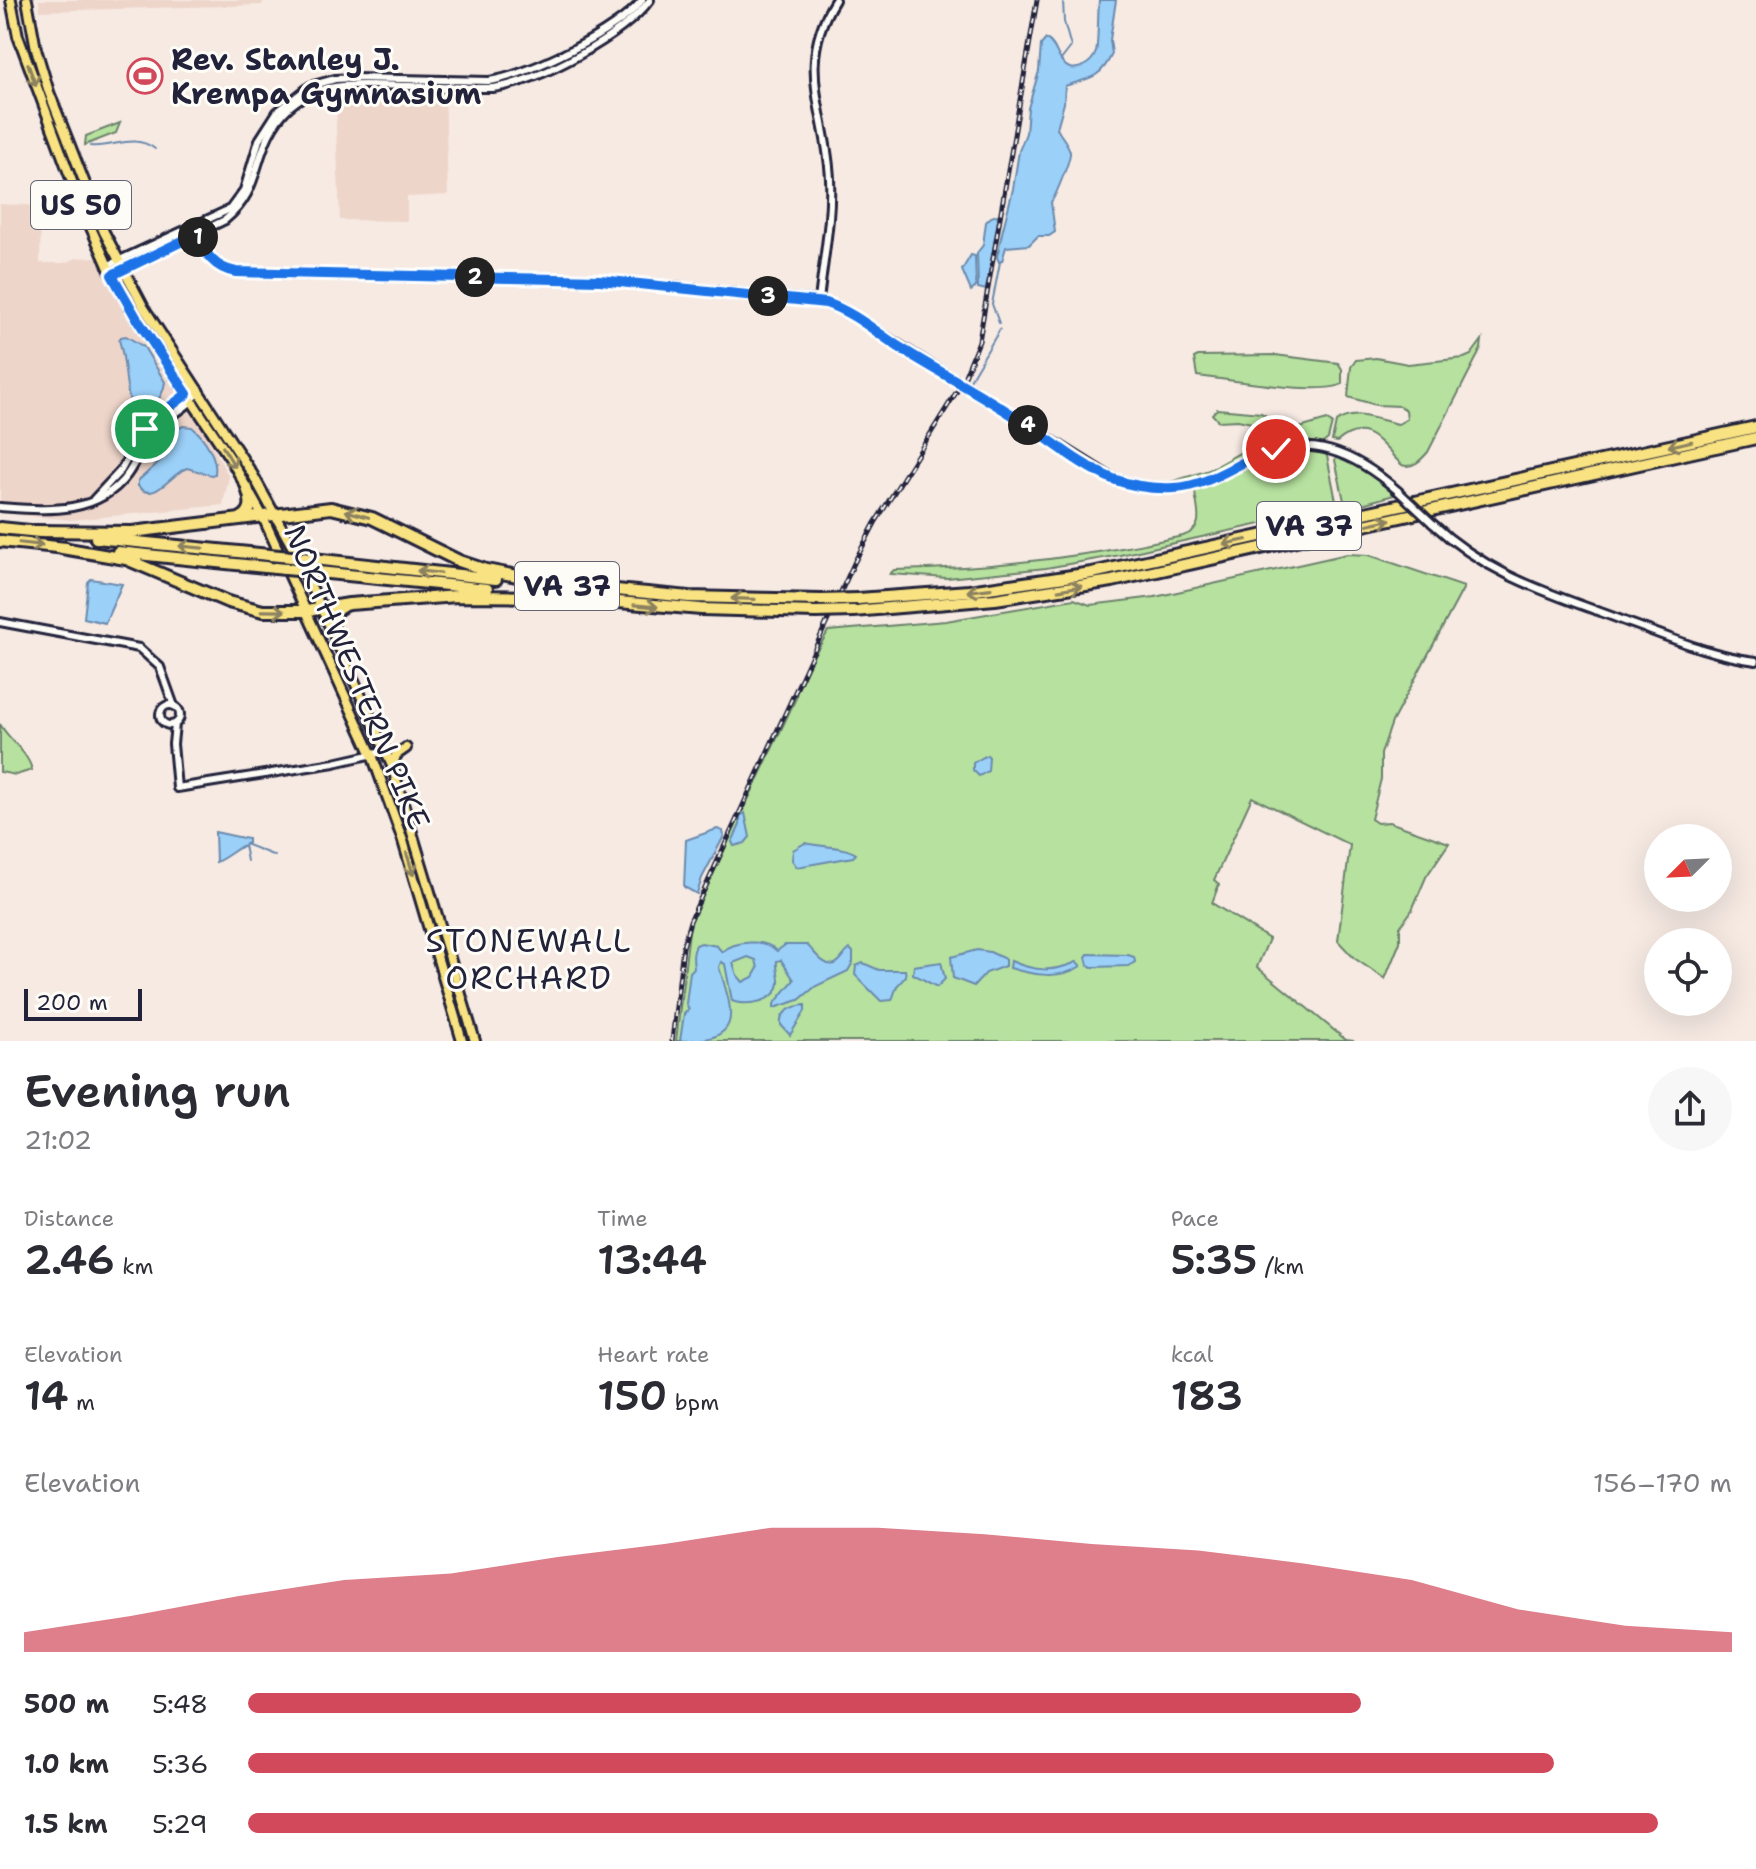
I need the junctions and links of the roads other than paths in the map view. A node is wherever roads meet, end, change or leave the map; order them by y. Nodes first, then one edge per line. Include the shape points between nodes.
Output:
1 (11, 0) edge
2 (27, 0) edge
3 (642, 0) edge
4 (650, 0) edge
5 (835, 0) edge
6 (76, 191) junction
7 (91, 202) junction
8 (80, 203) junction
9 (99, 220) junction
10 (195, 230) junction
11 (120, 265) junction
12 (107, 266) junction
13 (112, 275) junction
14 (819, 301) junction
15 (199, 390) junction
16 (190, 398) junction
17 (1756, 427) edge
18 (1756, 438) edge
19 (247, 488) junction
20 (0, 507) edge
21 (275, 513) junction
22 (262, 515) junction
23 (238, 519) junction
24 (0, 528) edge
25 (34, 531) junction
26 (0, 541) edge
27 (62, 548) junction
28 (298, 558) junction
29 (569, 586) junction
30 (565, 597) junction
31 (349, 604) junction
32 (321, 607) junction
33 (307, 611) junction
34 (0, 622) edge
35 (339, 645) junction
36 (1756, 661) edge
37 (166, 686) junction
38 (174, 706) junction
39 (164, 707) junction
40 (175, 724) junction
41 (166, 725) junction
42 (173, 744) junction
43 (406, 748) dead end
44 (387, 751) junction
45 (372, 755) junction
46 (393, 769) junction
47 (418, 893) junction
48 (432, 901) junction
49 (462, 1041) edge
50 (475, 1041) edge

1 -> 6 main road, US 50 via 18,36
2 - 7 main road, US 50 via 43,73
3 - 10 main road via 625,20 508,78 335,79 310,86 286,102 265,128 238,199
4 - 10 main road via 623,28 513,85 337,85 309,93 272,129 242,204 225,220
5 - 14 main road via 815,59 830,183
6 - 7 main road
6 - 8 main road, US 50
7 - 9 main road, US 50
8 - 9 main road
8 - 12 main road, US 50
9 - 11 main road, US 50
10 - 11 main road
10 - 14 main road via 213,262 236,272 600,280
11 - 12 main road
11 - 13 main road
11 - 15 main road, US 50
12 - 13 main road, US 50
13 - 16 main road, US 50
14 - 36 main road, bridge via 842,309 1116,480 1178,487 1209,480 1269,451 1333,450 1357,459 1474,557 1512,579 1711,653
15 - 16 main road
15 - 21 main road, US 50
16 -> 19 main road, US 50
16 - 20 main road via 145,429 121,470 94,499 59,510
17 -> 29 highway, VA 37, bridge via 1092,573 969,591 821,600 689,597
30 -> 18 highway, VA 37, bridge via 816,612 995,599 1112,581
19 - 22 main road, US 50
19 - 23 highway via 250,511
21 - 22 highway
21 - 28 main road, NORTHWESTERN PIKE / US 50
29 -> 21 highway via 472,566 356,513 331,508
22 - 23 highway
22 - 33 main road, NORTHWESTERN PIKE / US 50
23 - 25 highway via 132,532
24 - 25 highway, VA 37
28 -> 25 highway, VA 37, bridge
26 -> 27 highway, VA 37
27 - 30 highway, VA 37, bridge
27 -> 33 highway via 126,559 249,609
29 -> 28 highway, VA 37, bridge
28 - 32 main road, NORTHWESTERN PIKE / US 50
30 - 31 highway via 457,596
31 - 32 highway
31 - 35 highway via 332,615
32 - 33 highway
32 - 35 main road, NORTHWESTERN PIKE / US 50
33 - 45 main road, NORTHWESTERN PIKE / US 50
34 - 37 main road via 134,646 157,663
35 - 44 main road, NORTHWESTERN PIKE / US 50
37 - 38 main road
37 - 39 main road
38 - 39 main road
38 - 40 main road via 180,715
39 - 41 main road via 160,716
40 - 41 main road
40 - 42 main road
41 - 42 main road
42 - 45 main road via 177,788
43 - 46 main road via 396,755
44 - 45 main road
44 - 46 main road, NORTHWESTERN PIKE / US 50
45 -> 47 main road, NORTHWESTERN PIKE / US 50
46 - 48 main road, NORTHWESTERN PIKE / US 50
47 - 48 main road
47 - 49 main road, NORTHWESTERN PIKE / US 50
48 - 50 main road, NORTHWESTERN PIKE / US 50

